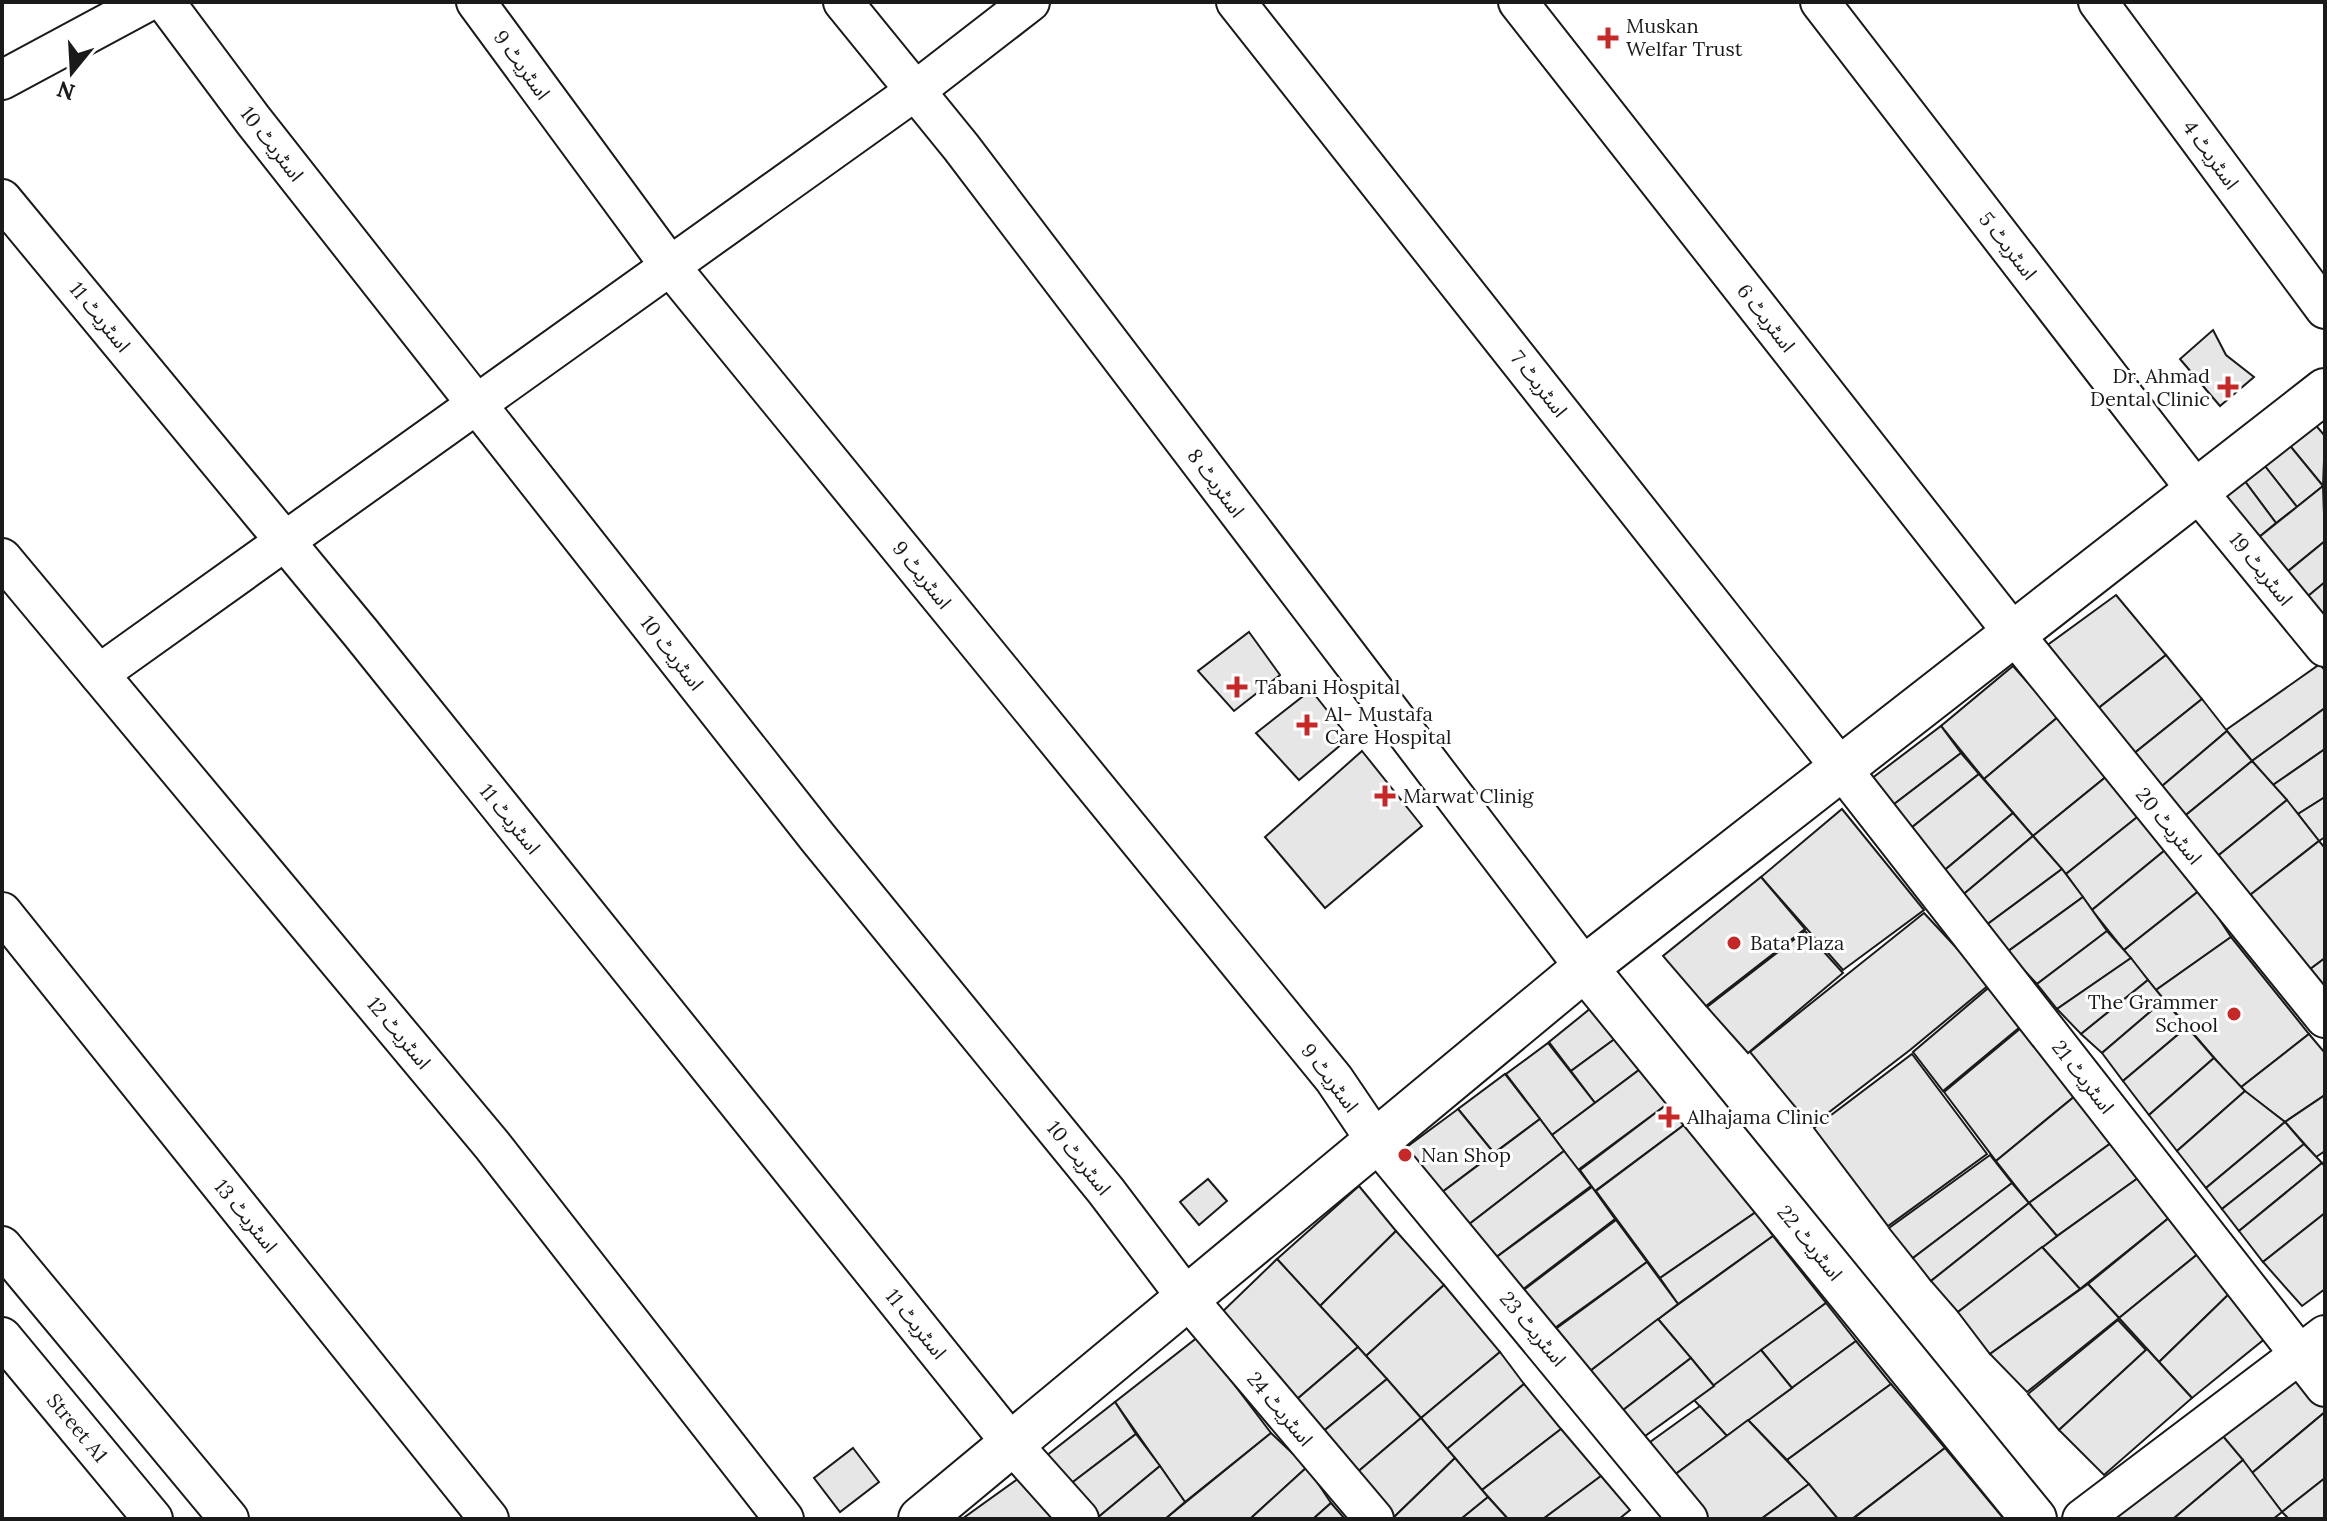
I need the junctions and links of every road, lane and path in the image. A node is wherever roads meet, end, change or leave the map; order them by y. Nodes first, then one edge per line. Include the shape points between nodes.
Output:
1 (147, 2) edge
2 (165, 2) edge
3 (476, 2) edge
4 (843, 2) edge
5 (1030, 2) edge
6 (1236, 2) edge
7 (1518, 2) edge
8 (1820, 2) edge
9 (2098, 2) edge
10 (99, 13) edge
11 (2, 80) edge
12 (915, 91) junction
13 (2, 199) edge
14 (670, 266) junction
15 (2325, 309) edge
16 (2325, 391) edge
17 (476, 404) junction
18 (2197, 491) junction
19 (284, 541) junction
20 (2, 558) edge
21 (2014, 634) junction
22 (2325, 647) edge
23 (99, 674) junction
24 (1841, 768) junction
25 (2, 912) edge
26 (1585, 968) junction
27 (2325, 1018) edge
28 (1376, 1141) junction
29 (2, 1246) edge
30 (1187, 1298) junction
31 (2, 1337) edge
32 (2313, 1345) edge
33 (2325, 1387) edge
34 (1012, 1444) junction
35 (153, 1519) edge
36 (229, 1519) edge
37 (489, 1519) edge
38 (784, 1519) edge
39 (921, 1519) edge
40 (1079, 1519) edge
41 (1374, 1519) edge
42 (1688, 1519) edge
43 (2034, 1519) edge
44 (2082, 1519) edge

1 - 10 street
2 - 17 street, اسٹریٹ 10
3 - 14 street, اسٹریٹ 9
4 - 12 street, اسٹریٹ 8
5 - 12 street
6 - 24 street, اسٹریٹ 7
7 - 21 street, اسٹریٹ 6
8 - 18 street, اسٹریٹ 5
9 - 15 street, اسٹریٹ 4
10 - 11 street
12 - 14 street
12 - 26 street, اسٹریٹ 8
13 - 19 street, اسٹریٹ 11
14 - 17 street
14 - 28 street, اسٹریٹ 9 via 1334,1079
16 - 18 street
17 - 19 street
17 - 30 street, اسٹریٹ 10
18 - 21 street
18 - 22 street, اسٹریٹ 19
19 - 23 street
19 - 34 street, اسٹریٹ 11
20 - 23 street, اسٹریٹ 12
21 - 24 street
21 - 27 street, اسٹریٹ 20
23 - 38 street, اسٹریٹ 12 via 492,1145
24 - 26 street
24 - 32 street, اسٹریٹ 21
25 - 37 street, اسٹریٹ 13
26 - 28 street
26 - 43 street, اسٹریٹ 22
28 - 30 street
28 - 42 street, اسٹریٹ 23
29 - 36 street
30 - 34 street
30 - 41 street, اسٹریٹ 24
31 - 35 street, Street A1
32 - 33 street, اسٹریٹ 21
32 - 44 street
34 - 39 street
34 - 40 street, اسٹریٹ 11

